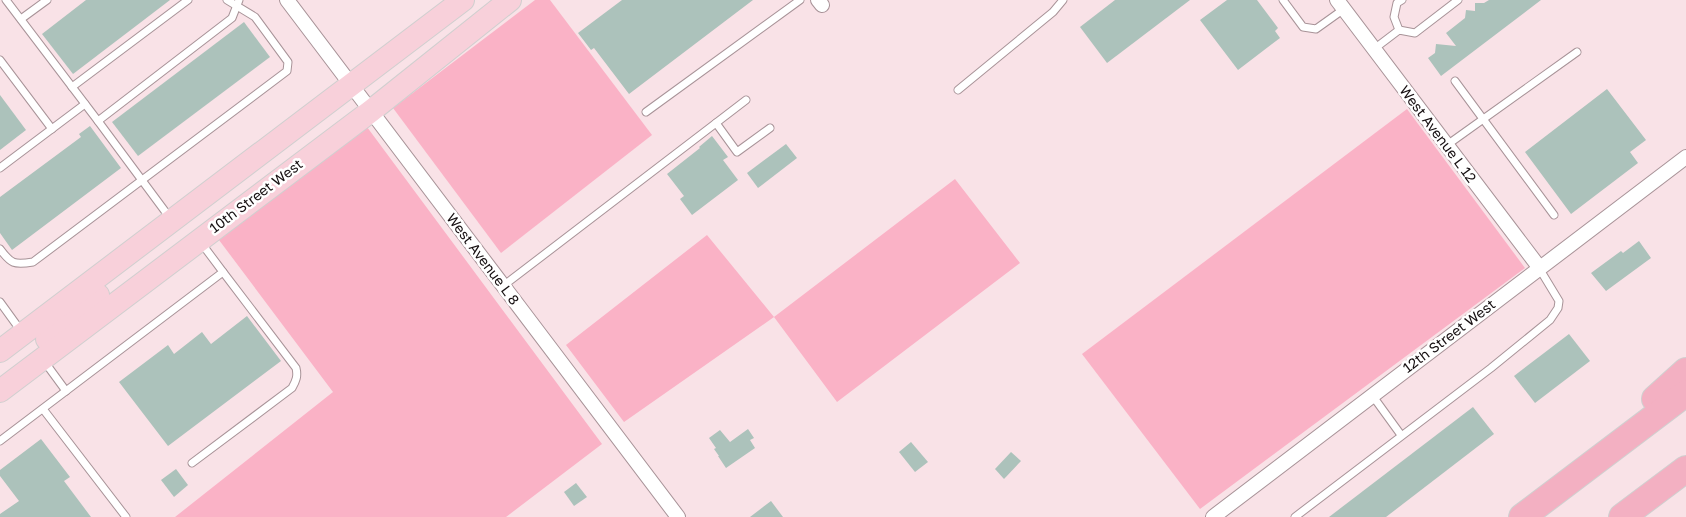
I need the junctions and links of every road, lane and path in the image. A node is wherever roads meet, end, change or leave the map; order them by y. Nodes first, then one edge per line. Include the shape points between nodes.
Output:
1 (6, 0) edge
2 (47, 0) edge
3 (188, 0) edge
4 (227, 0) edge
5 (287, 0) edge
6 (463, 0) edge
7 (491, 0) edge
8 (510, 0) edge
9 (800, 0) edge
10 (1063, 0) edge
11 (1283, 0) edge
12 (1402, 0) edge
13 (1458, 0) edge
14 (238, 3) edge
15 (1341, 4) edge
16 (21, 20) junction
17 (1399, 30) junction
18 (452, 46) junction
19 (1374, 49) junction
20 (1577, 52) dead end
21 (0, 60) edge
22 (1455, 81) dead end
23 (350, 84) junction
24 (72, 87) junction
25 (958, 90) dead end
26 (746, 100) dead end
27 (85, 104) junction
28 (371, 111) junction
29 (646, 112) dead end
30 (1483, 119) junction
31 (98, 121) junction
32 (716, 123) junction
33 (52, 128) junction
34 (770, 128) dead end
35 (1446, 145) junction
36 (1686, 157) edge
37 (0, 168) edge
38 (142, 180) junction
39 (1554, 215) dead end
40 (172, 220) junction
41 (199, 239) junction
42 (137, 247) junction
43 (0, 248) edge
44 (1539, 268) junction
45 (223, 272) junction
46 (503, 286) junction
47 (0, 302) edge
48 (23, 333) junction
49 (0, 351) edge
50 (42, 359) junction
51 (1686, 371) edge
52 (0, 373) edge
53 (0, 391) edge
54 (66, 391) junction
55 (1686, 393) edge
56 (1372, 395) junction
57 (43, 409) junction
58 (1401, 435) junction
59 (0, 441) edge
60 (192, 463) dead end
61 (1685, 470) edge
62 (1546, 498) junction
63 (126, 517) edge
64 (678, 517) edge
65 (1213, 517) edge
66 (1295, 517) edge
67 (1522, 517) edge
68 (1622, 517) edge

1 - 16 lane
2 - 16 lane
3 - 24 lane
4 - 14 lane
5 - 23 street, West Avenue L 8
6 - 23 main road
7 - 18 main road via 475,12
8 - 18 main road, 10th Street West
9 - 29 lane
10 - 25 lane via 1053,12
11 - 15 lane via 1303,27 1316,29
12 - 17 lane via 1397,3 1394,17
13 - 17 lane via 1415,33
14 - 31 lane via 232,18
14 - 38 lane via 255,17 288,62 287,70
15 - 19 street, West Avenue L 12
16 - 24 lane
17 - 19 lane
18 - 28 main road, 10th Street West
19 - 35 street, West Avenue L 12
20 - 30 lane
21 - 33 lane
22 - 30 lane
23 - 28 street, West Avenue L 8
23 - 40 main road
24 - 27 lane
26 - 32 lane
27 - 31 lane
27 - 33 lane
28 - 41 main road, 10th Street West
28 - 46 street, West Avenue L 8
30 - 35 lane
30 - 39 lane
31 - 38 lane
32 - 34 lane via 737,152
32 - 46 lane
33 - 37 lane
35 - 44 street, West Avenue L 12
36 - 44 street, 12th Street West
38 - 40 lane
38 - 43 lane via 33,262 14,263
40 - 42 main road
41 - 45 lane
41 - 50 main road, 10th Street West
42 - 48 main road
42 - 50 main road via 113,284 48,336 42,346
44 - 56 street, 12th Street West
44 - 58 lane via 1559,301 1550,320 1492,368
45 - 54 lane
45 - 60 lane via 298,374 292,388
46 - 64 street, West Avenue L 8
47 - 48 lane
48 - 49 main road
48 - 52 main road via 18,355
50 - 53 main road, 10th Street West
50 - 54 lane
51 - 62 highway
54 - 57 lane
55 - 62 highway
56 - 58 lane
56 - 65 street, 12th Street West
57 - 59 lane
57 - 63 lane
58 - 66 lane
61 - 68 highway
62 - 67 highway

